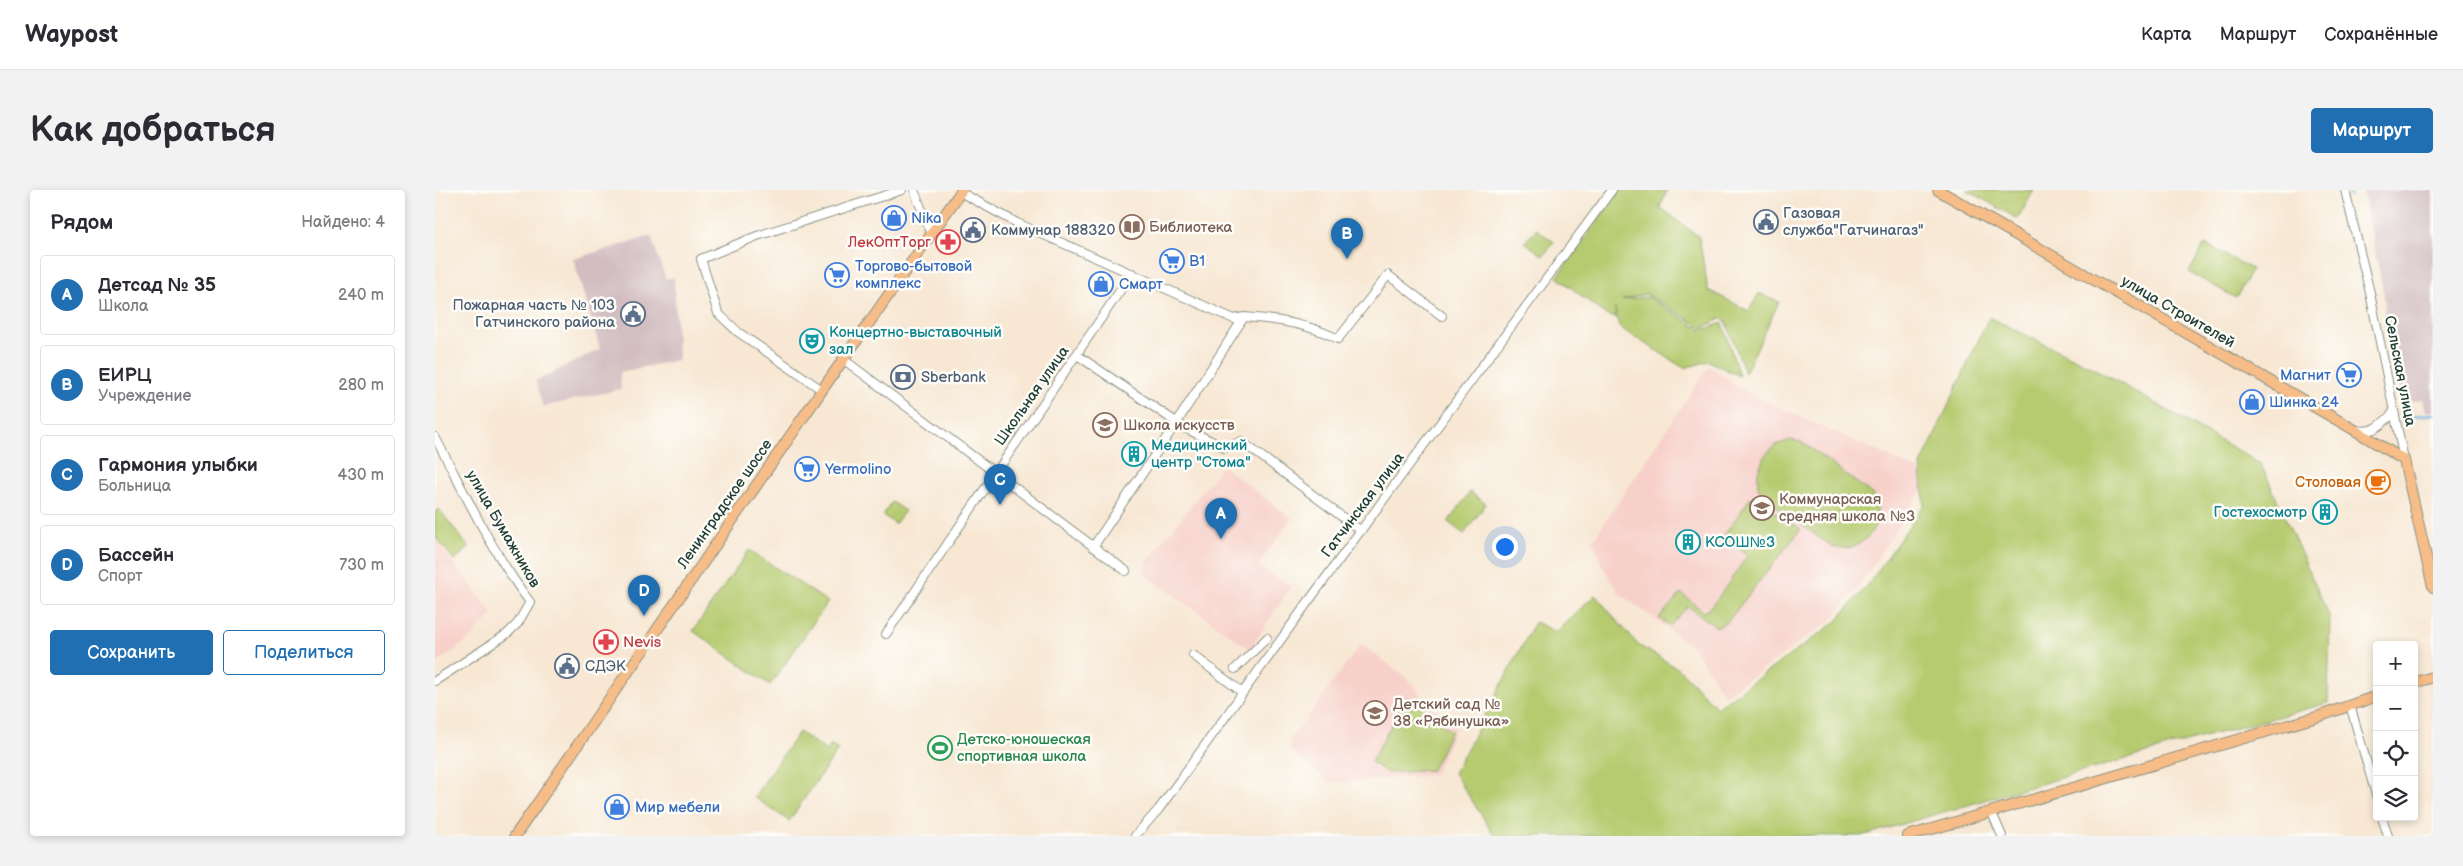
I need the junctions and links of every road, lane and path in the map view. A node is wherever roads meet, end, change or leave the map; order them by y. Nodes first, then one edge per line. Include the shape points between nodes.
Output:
1 (902, 190) edge
2 (913, 190) edge
3 (1612, 190) edge
4 (1938, 190) edge
5 (2345, 190) edge
6 (961, 191) edge
7 (931, 233) junction
8 (1131, 273) junction
9 (1442, 316) dead end
10 (1244, 317) junction
11 (1077, 355) junction
12 (843, 359) junction
13 (821, 390) junction
14 (2393, 413) junction
15 (1177, 422) junction
16 (2353, 428) junction
17 (435, 437) edge
18 (2404, 460) junction
19 (995, 475) junction
20 (1361, 531) junction
21 (1093, 547) junction
22 (1126, 571) dead end
23 (2433, 587) edge
24 (886, 634) dead end
25 (1267, 638) dead end
26 (1193, 655) dead end
27 (1235, 669) dead end
28 (2433, 677) edge
29 (435, 681) edge
30 (2418, 682) edge
31 (1242, 692) junction
32 (2373, 697) edge
33 (2350, 705) junction
34 (2373, 784) edge
35 (1992, 813) junction
36 (2383, 821) edge
37 (515, 836) edge
38 (1135, 836) edge
39 (1908, 836) edge
40 (2003, 836) edge
41 (2388, 836) edge

1 - 13 street via 757,236 701,259 718,313 737,332
2 - 7 street
3 - 20 street, Гатчинская улица
4 - 16 main road, улица Строителей
5 - 14 street, Сельская улица via 2370,293
6 - 7 main road, Ленинградское шоссе
6 - 8 street via 1017,223
7 - 12 main road, Ленинградское шоссе
8 - 10 street via 1235,319
8 - 11 street, Школьная улица
9 - 10 street via 1388,275 1339,339 1321,330
10 - 15 street
11 - 15 street
11 - 19 street, Школьная улица
12 - 13 main road, Ленинградское шоссе
12 - 19 street
13 - 37 main road, Ленинградское шоссе
14 - 16 street via 2371,431
14 - 18 street, Сельская улица
15 - 20 street via 1225,448 1241,441
15 - 21 street
16 - 18 main road, улица Строителей
17 - 29 street, улица Бумажников via 503,564 531,602 507,634
18 - 23 main road, Сельская улица
19 - 21 street
19 - 24 street, Школьная улица
20 - 31 street, Гатчинская улица
21 - 22 street
25 - 27 street
26 - 31 street
28 - 30 main road
31 - 38 street, Гатчинская улица via 1159,809
32 - 33 main road
33 - 34 street
33 - 35 main road
35 - 39 main road
35 - 40 street
36 - 41 street

